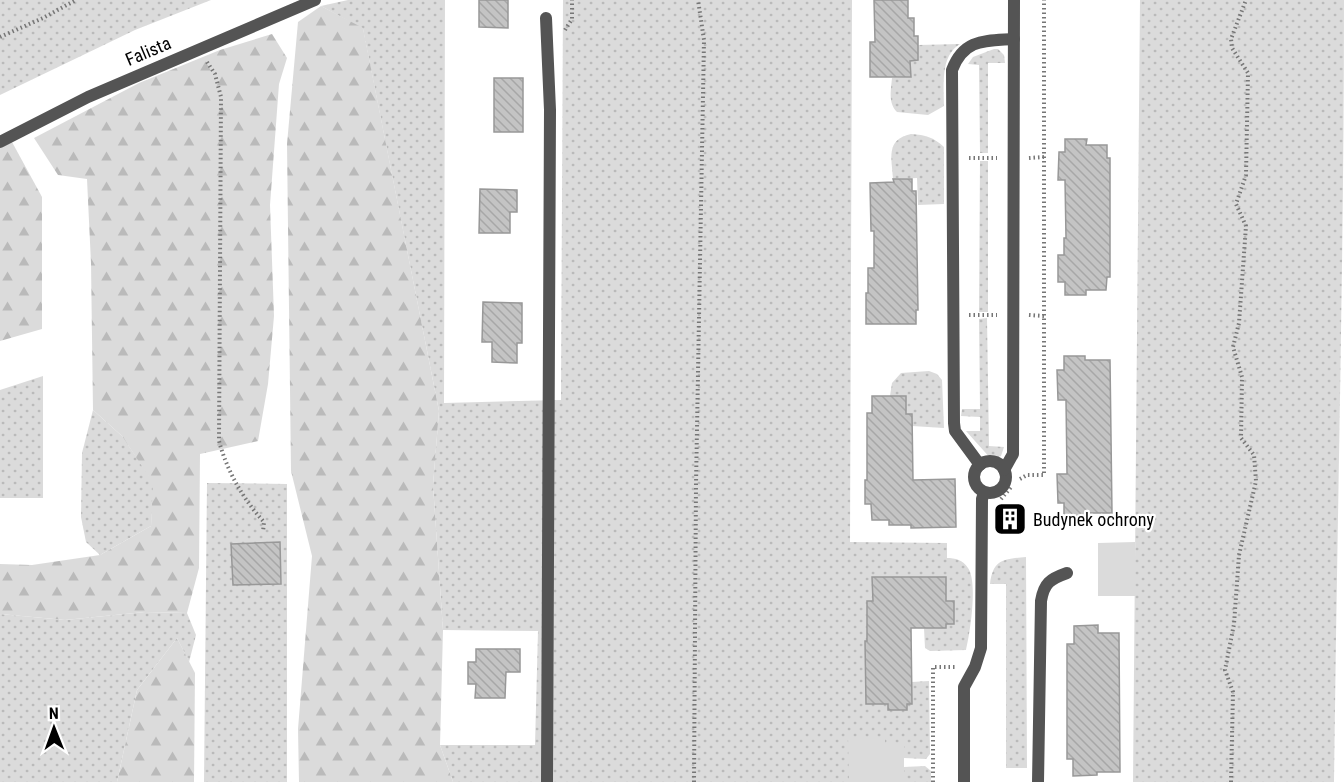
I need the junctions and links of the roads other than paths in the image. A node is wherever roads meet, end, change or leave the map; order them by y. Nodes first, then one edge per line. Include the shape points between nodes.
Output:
1 (315, 0) edge
2 (1014, 0) edge
3 (546, 18) dead end
4 (1014, 39) junction
5 (0, 142) edge
6 (980, 465) junction
7 (1004, 470) junction
8 (984, 493) junction
9 (1067, 573) dead end
10 (547, 782) edge
11 (964, 782) edge
12 (1038, 782) edge

1 - 5 lane, Falista via 88,96
2 - 4 lane
3 - 10 lane via 550,110
4 - 6 lane via 970,45 952,70 954,423
4 - 7 lane via 1013,454
6 - 7 lane via 995,462
6 - 8 lane via 974,477
7 - 8 lane via 1003,487 994,493
8 - 11 lane via 981,648 964,687
9 - 12 lane via 1050,579 1043,588 1041,601

